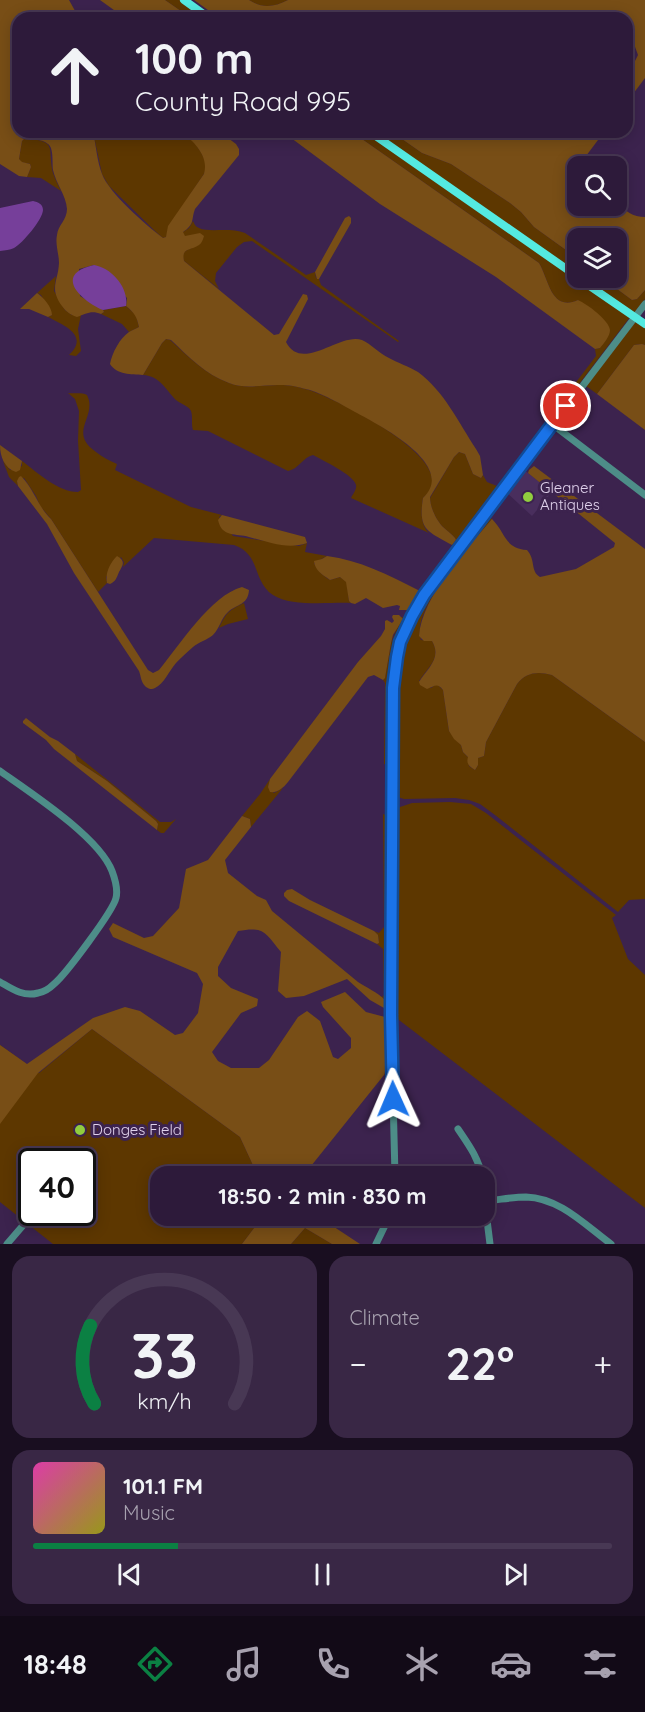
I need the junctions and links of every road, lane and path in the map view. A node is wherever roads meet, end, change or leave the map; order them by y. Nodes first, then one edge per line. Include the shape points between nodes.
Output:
1 (184, 0) edge
2 (201, 12) edge
3 (379, 138) edge
4 (567, 269) edge
5 (594, 288) edge
6 (645, 304) edge
7 (635, 317) junction
8 (645, 324) edge
9 (552, 424) junction
10 (645, 495) edge
11 (0, 771) edge
12 (0, 982) edge
13 (458, 1129) dead end
14 (395, 1166) edge
15 (479, 1166) edge
16 (495, 1201) edge
17 (23, 1226) edge
18 (385, 1226) edge
19 (488, 1226) edge
20 (7, 1244) edge
21 (376, 1244) edge
22 (490, 1244) edge
23 (610, 1244) edge

1 - 2 main road
3 - 4 main road
5 - 7 main road
6 - 7 street
7 - 8 main road
7 - 9 street
9 - 10 street
9 - 14 street via 424,595 400,642 393,688 391,1012
11 - 12 street via 89,839 112,872 117,895 110,911 55,983 40,993 29,994
13 - 15 street
16 - 23 street via 525,1197 549,1201
17 - 20 street
18 - 21 street
19 - 22 street

